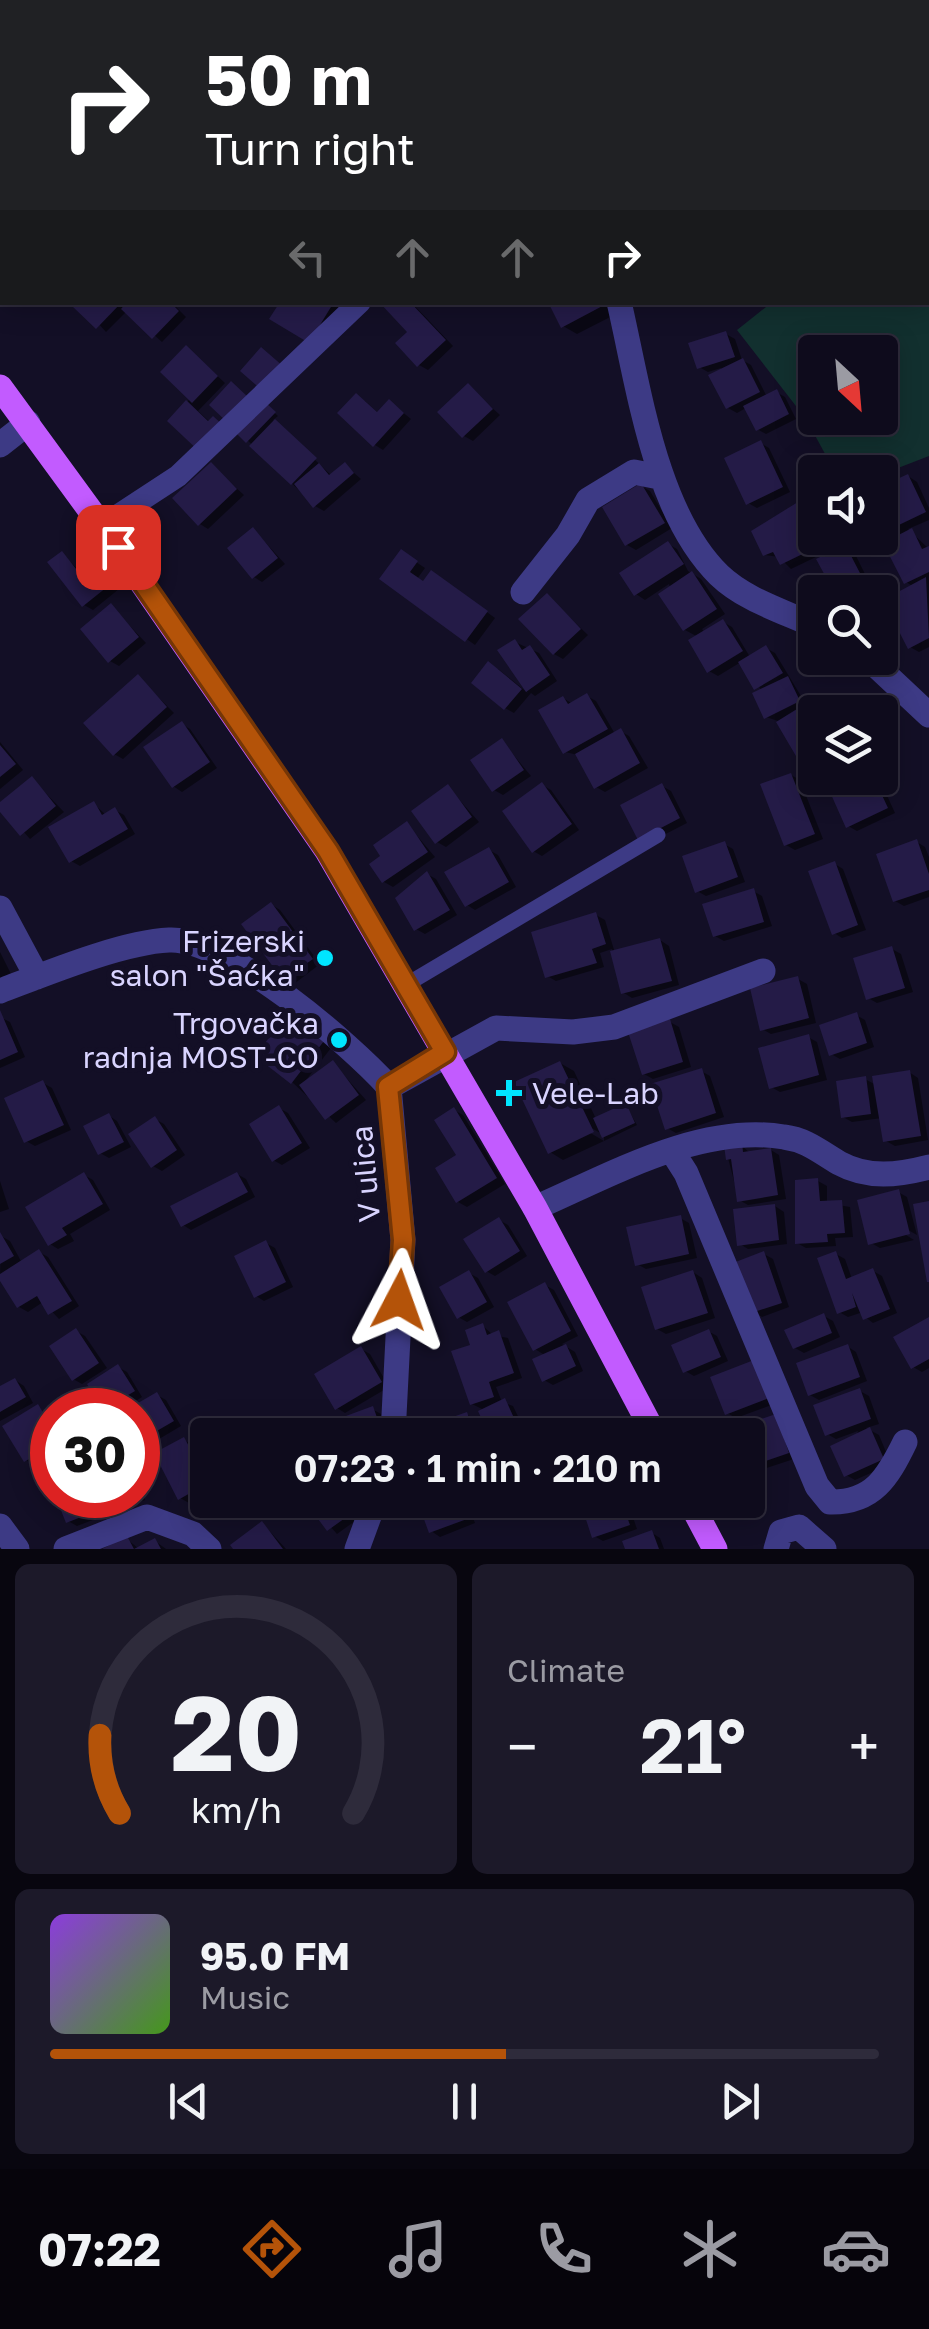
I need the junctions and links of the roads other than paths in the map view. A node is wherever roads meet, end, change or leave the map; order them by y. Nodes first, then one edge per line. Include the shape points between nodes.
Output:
1 (357, 305) edge
2 (620, 305) edge
3 (0, 387) edge
4 (28, 422) junction
5 (0, 445) edge
6 (659, 477) junction
7 (120, 514) dead end
8 (523, 592) dead end
9 (798, 619) edge
10 (886, 675) edge
11 (929, 715) edge
12 (658, 835) dead end
13 (0, 908) edge
14 (763, 971) dead end
15 (38, 977) junction
16 (404, 986) junction
17 (0, 991) edge
18 (445, 1052) junction
19 (388, 1087) junction
20 (672, 1151) junction
21 (929, 1167) edge
22 (534, 1208) junction
23 (395, 1418) edge
24 (646, 1418) edge
25 (905, 1442) dead end
26 (368, 1518) edge
27 (700, 1518) edge
28 (0, 1526) edge
29 (17, 1549) edge
30 (66, 1549) edge
31 (210, 1549) edge
32 (357, 1549) edge
33 (716, 1549) edge
34 (776, 1549) edge
35 (824, 1549) edge

1 - 7 street via 178,476
2 - 6 street
3 - 4 main road
4 - 5 street
4 - 16 main road via 328,851
6 - 8 street via 634,472 588,500
6 - 9 street via 720,576
10 - 11 street
12 - 16 lane
13 - 15 street
14 - 18 street via 614,1027 496,1028
15 - 17 street
15 - 19 street via 151,942 190,942 218,951 349,1044
16 - 18 main road
18 - 19 street
18 - 22 main road
19 - 23 street, V ulica via 403,1240
20 - 21 street via 762,1134 808,1143 862,1173 898,1175
20 - 22 street
20 - 25 street via 817,1486 830,1502 852,1502 885,1481
22 - 24 main road
26 - 32 street
27 - 33 main road
28 - 29 street
30 - 31 street via 147,1517 193,1534
34 - 35 street via 781,1532 799,1528

